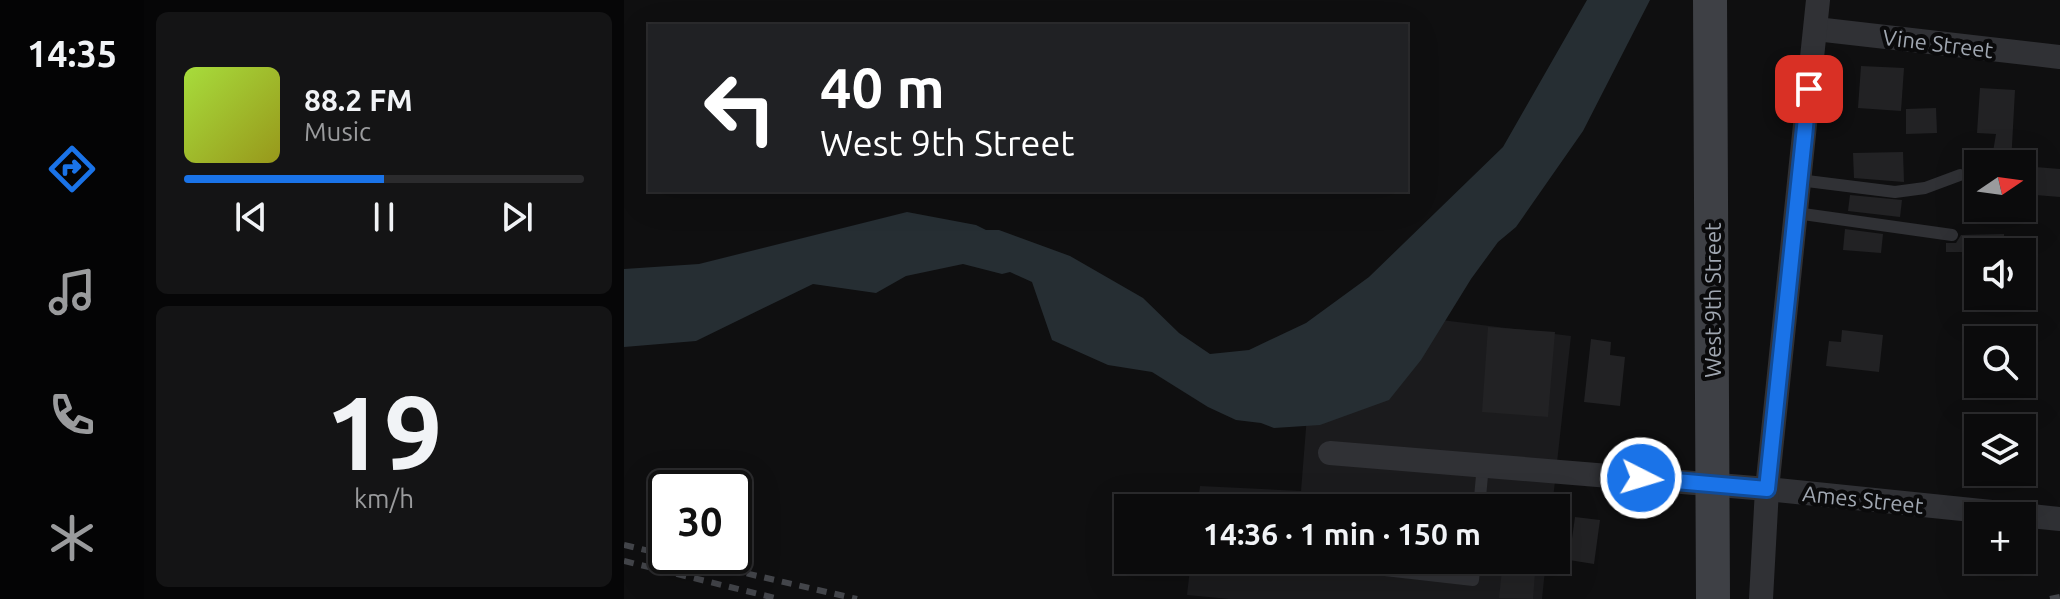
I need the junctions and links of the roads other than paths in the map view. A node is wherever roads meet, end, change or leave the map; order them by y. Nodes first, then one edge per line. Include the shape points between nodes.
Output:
1 (1710, 0) edge
2 (1818, 0) edge
3 (1816, 29) junction
4 (2060, 57) edge
5 (1960, 175) dead end
6 (1799, 180) junction
7 (1796, 213) junction
8 (1952, 235) dead end
9 (1330, 453) dead end
10 (1483, 465) junction
11 (1767, 489) junction
12 (1480, 494) edge
13 (2060, 519) edge
14 (1420, 574) edge
15 (1474, 574) edge
16 (1713, 599) edge
17 (1761, 599) edge

1 - 16 main road, West 9th Street, bridge
2 - 3 street
3 - 4 street, Vine Street
3 - 6 street
5 - 6 lane via 1895,192
6 - 7 street
7 - 8 lane
7 - 11 street
9 - 10 street, Ames Street
10 - 11 street, Ames Street
10 - 12 lane
11 - 13 street, Ames Street
11 - 17 street
14 - 15 lane via 1473,580

